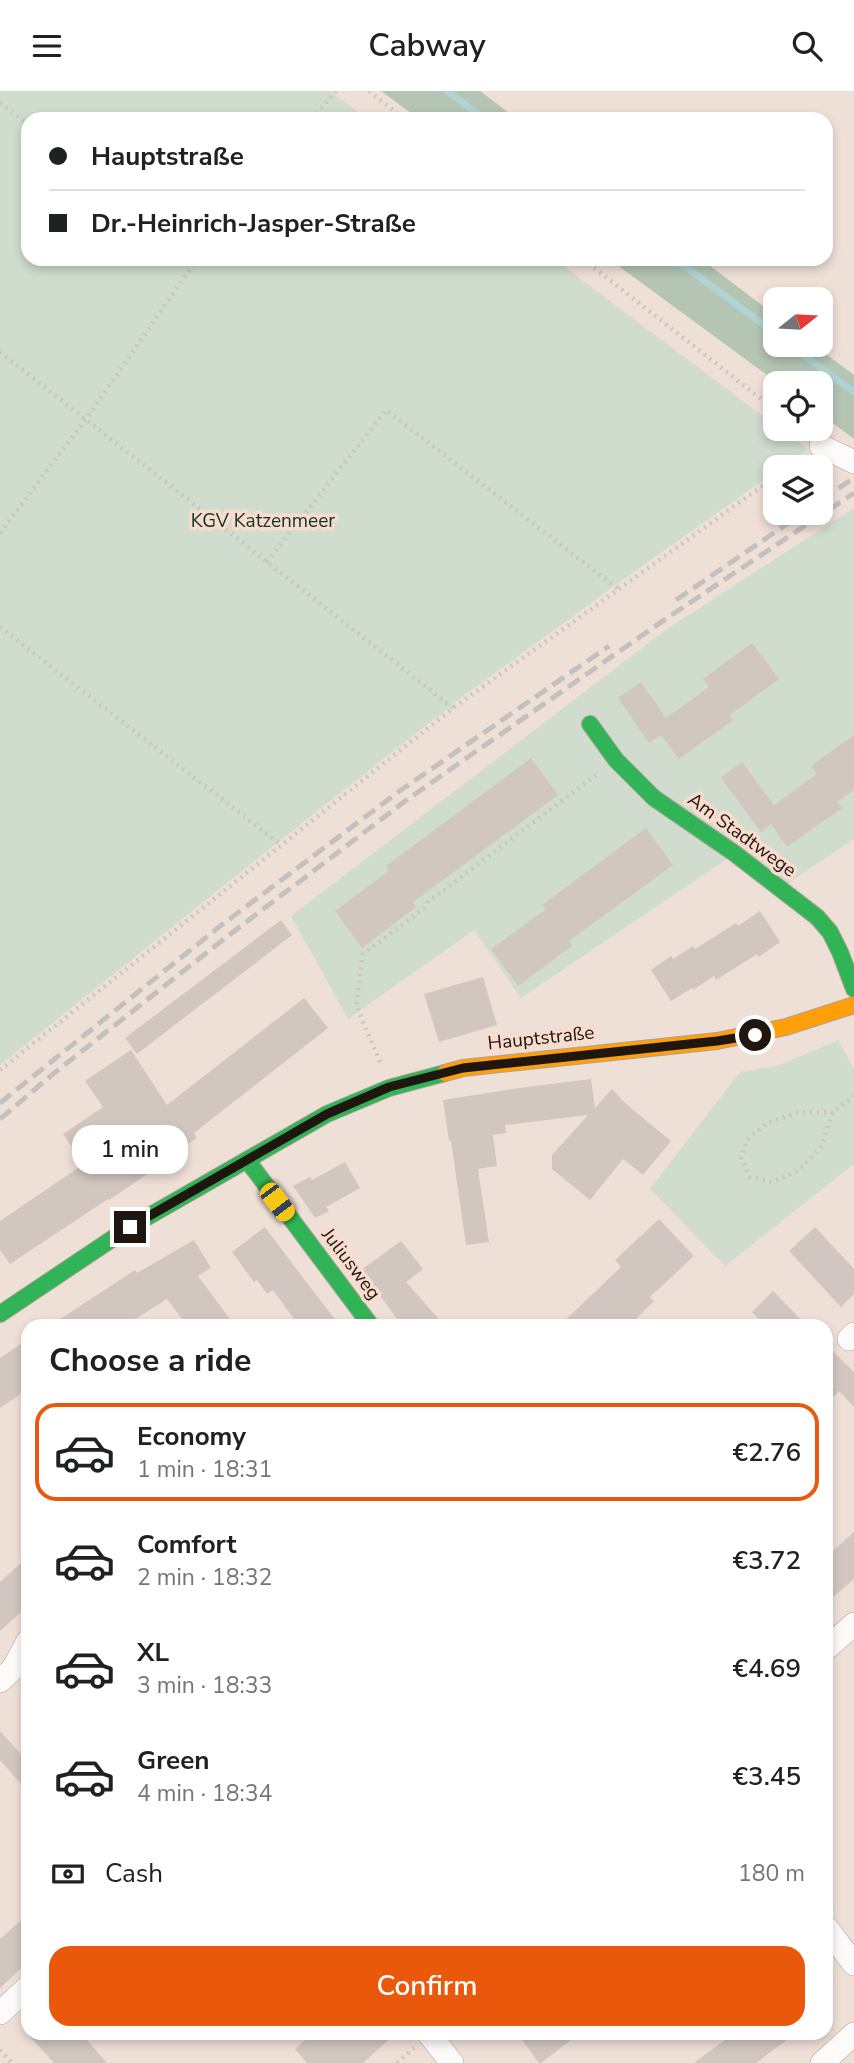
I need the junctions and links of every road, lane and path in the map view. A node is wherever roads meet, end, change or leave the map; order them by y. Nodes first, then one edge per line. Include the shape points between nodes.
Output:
1 (336, 91) edge
2 (369, 91) edge
3 (0, 103) edge
4 (318, 112) edge
5 (395, 112) edge
6 (21, 119) edge
7 (192, 266) edge
8 (592, 266) edge
9 (0, 352) edge
10 (763, 401) edge
11 (86, 419) junction
12 (821, 446) dead end
13 (854, 462) edge
14 (763, 486) edge
15 (0, 533) edge
16 (267, 562) junction
17 (618, 589) junction
18 (0, 627) edge
19 (453, 708) junction
20 (590, 724) dead end
21 (616, 760) junction
22 (280, 844) junction
23 (854, 989) edge
24 (854, 1005) edge
25 (0, 1070) edge
26 (389, 1087) junction
27 (854, 1095) edge
28 (833, 1112) junction
29 (247, 1160) junction
30 (0, 1314) edge
31 (366, 1319) edge
32 (854, 1624) edge
33 (833, 1643) edge
34 (21, 1654) edge
35 (0, 1681) edge
36 (833, 1936) edge
37 (854, 1964) edge
38 (21, 1994) edge
39 (0, 2013) edge
40 (854, 2034) edge
41 (434, 2040) edge
42 (0, 2050) edge
43 (12, 2063) edge
44 (452, 2063) edge
45 (822, 2063) edge

1 - 4 path
2 - 5 path
3 - 6 path
7 - 11 path
8 - 10 path
9 - 11 path
11 - 15 path
11 - 16 path
12 - 13 street
14 - 17 path
16 - 17 path via 386,410
16 - 19 path
17 - 19 path
18 - 22 path
19 - 22 path
20 - 21 street, Am Stadtwege
21 - 23 street, Am Stadtwege via 654,798 817,916 830,932
21 - 26 path via 363,954 356,1005
22 - 25 path
24 - 26 street, Hauptstraße via 755,1035 463,1068
26 - 29 street, Hauptstraße via 327,1114
27 - 28 path
28 - 28 path via 797,1113 767,1123 747,1140 741,1158 750,1177 772,1182 798,1171 821,1147
29 - 30 street, Hauptstraße via 130,1227
29 - 31 street, Juliusweg
32 - 33 street
34 - 35 street
36 - 37 street
38 - 39 street
40 - 45 street
41 - 44 street
42 - 43 path

